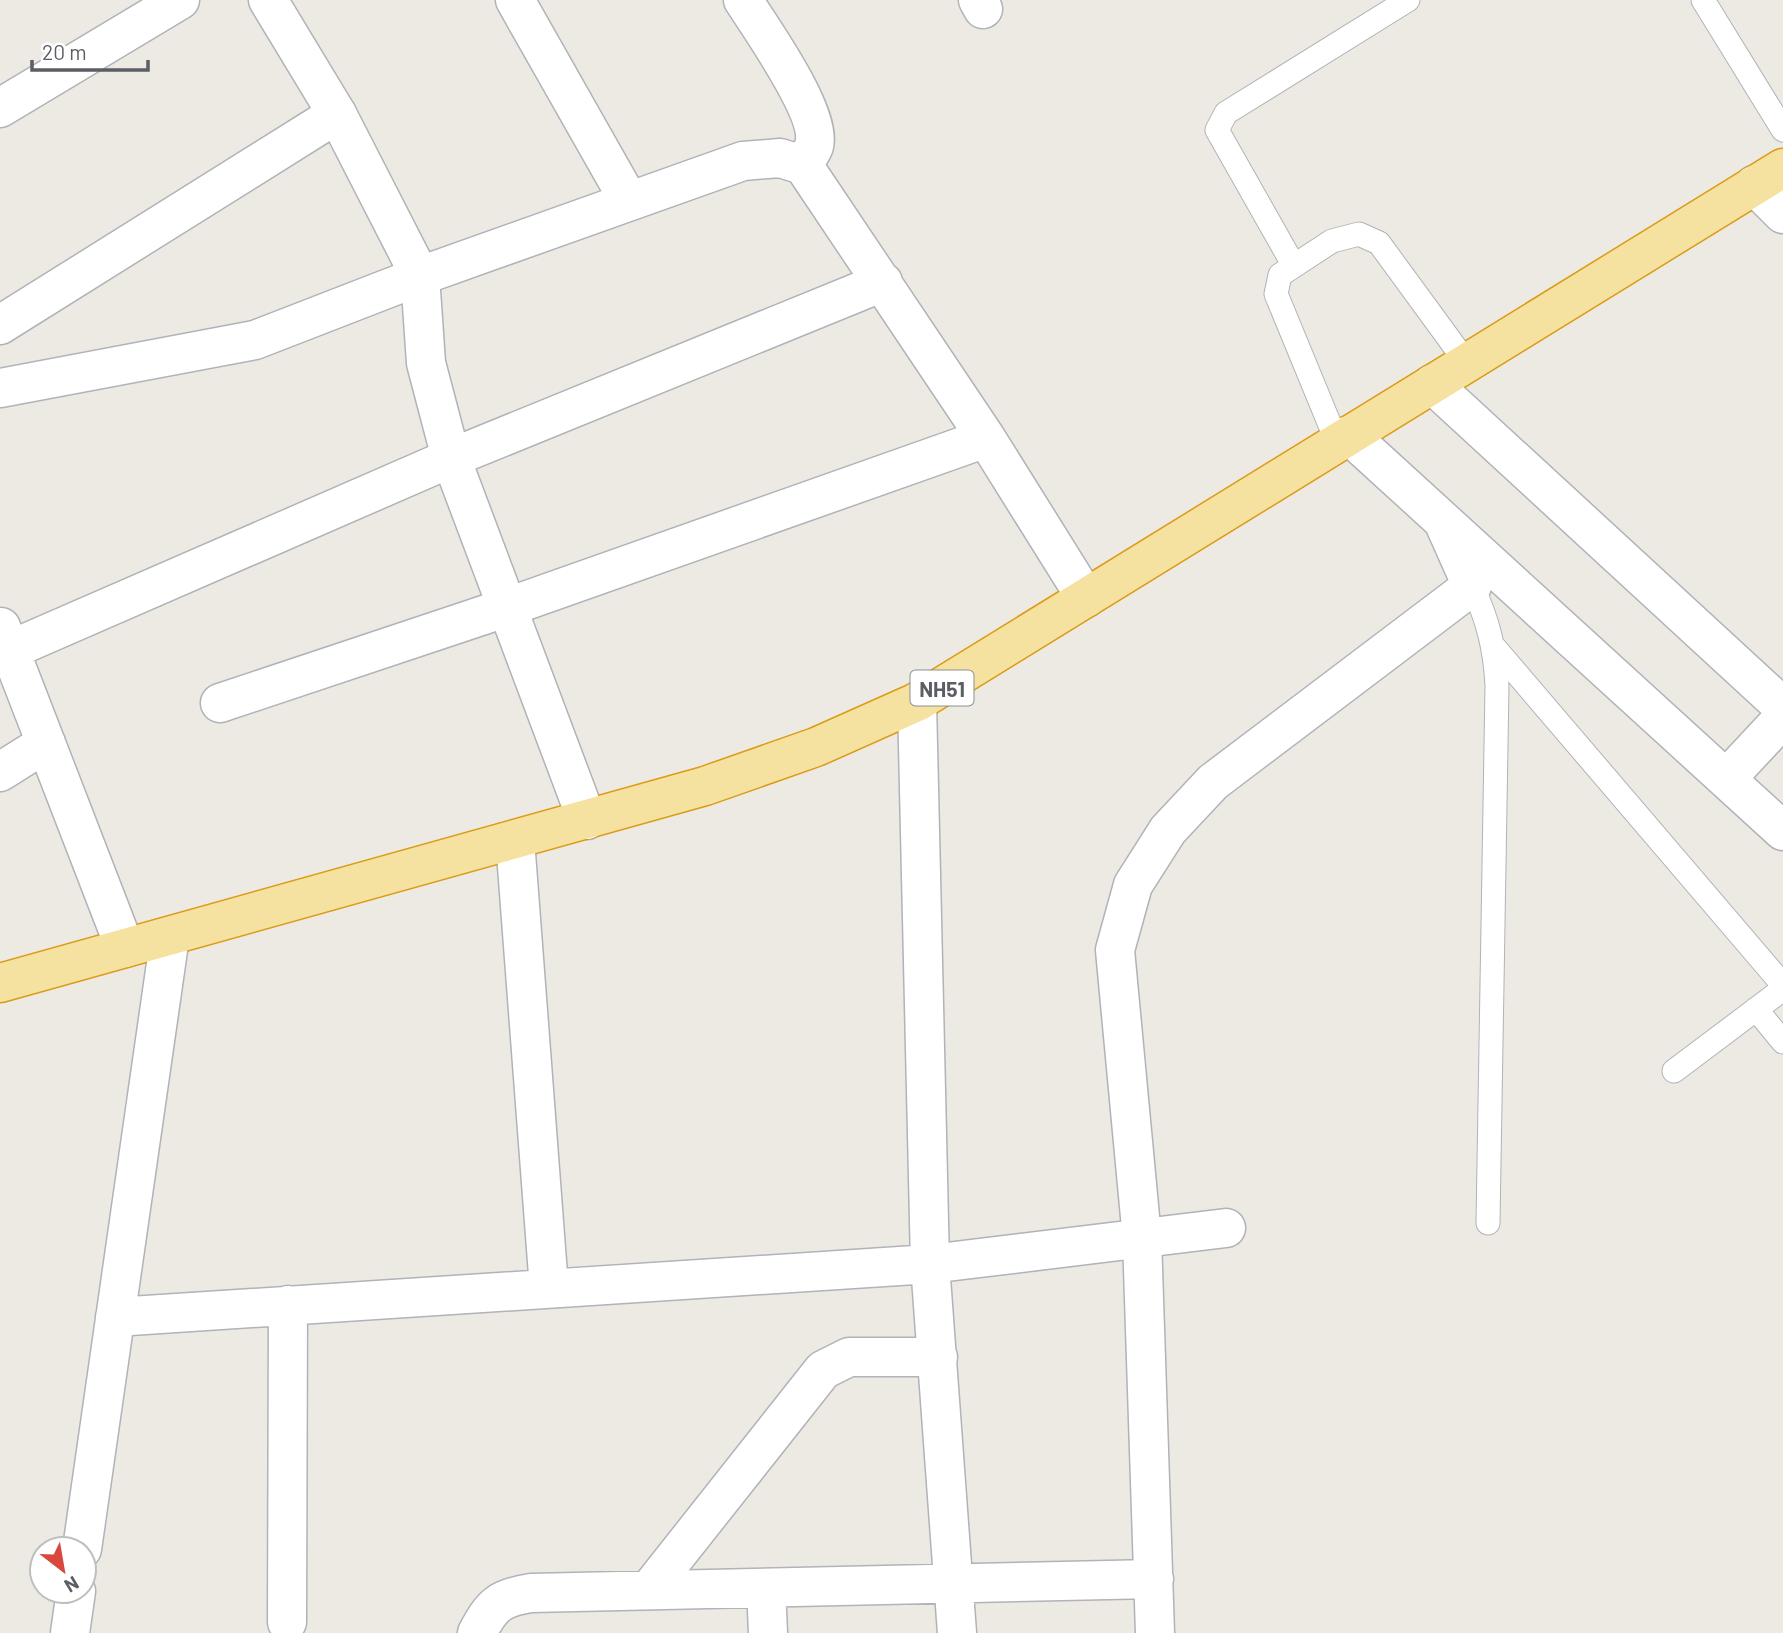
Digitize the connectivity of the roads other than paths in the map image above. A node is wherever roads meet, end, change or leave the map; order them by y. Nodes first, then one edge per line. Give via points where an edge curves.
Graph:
1 (180, 0) edge
2 (268, 0) edge
3 (515, 0) edge
4 (743, 0) edge
5 (1408, 0) edge
6 (1703, 0) edge
7 (0, 108) edge
8 (337, 114) junction
9 (1783, 130) edge
10 (803, 164) junction
11 (1768, 177) edge
12 (629, 201) junction
13 (1783, 214) edge
14 (1294, 266) junction
15 (420, 276) junction
16 (883, 282) junction
17 (0, 325) edge
18 (1466, 362) junction
19 (1432, 384) junction
20 (0, 388) edge
21 (986, 438) junction
22 (1343, 439) junction
23 (451, 458) junction
24 (1443, 521) junction
25 (1472, 586) junction
26 (1086, 598) junction
27 (508, 607) junction
28 (5, 637) edge
29 (1495, 648) junction
30 (917, 702) junction
31 (220, 703) dead end
32 (1783, 707) edge
33 (1783, 718) edge
34 (46, 743) junction
35 (0, 772) edge
36 (1727, 779) junction
37 (587, 820) junction
38 (1783, 831) edge
39 (515, 840) junction
40 (170, 936) junction
41 (125, 948) junction
42 (0, 983) edge
43 (1783, 987) edge
44 (1756, 1009) junction
45 (1783, 1042) edge
46 (1674, 1071) dead end
47 (1488, 1223) dead end
48 (1226, 1227) dead end
49 (1142, 1238) junction
50 (930, 1264) junction
51 (550, 1288) junction
52 (288, 1305) junction
53 (115, 1317) junction
54 (938, 1357) junction
55 (84, 1535) edge
56 (1154, 1579) junction
57 (955, 1583) junction
58 (766, 1588) junction
59 (649, 1590) junction
60 (74, 1605) edge
61 (287, 1622) dead end
62 (70, 1633) edge
63 (477, 1633) edge
64 (768, 1633) edge
65 (957, 1633) edge
66 (1154, 1633) edge

1 - 7 street
2 - 8 street
3 - 12 street
4 - 10 street via 798,89 814,125 814,145
5 - 14 lane via 1226,113 1217,130
6 - 9 lane
8 - 15 street
8 - 17 street
10 - 12 street via 780,158 743,161
10 - 16 street
11 - 13 street
11 - 18 highway, NH51
12 - 15 street
14 - 18 lane via 1332,241 1359,234 1379,243
14 - 22 lane via 1280,275 1276,294
15 - 20 street via 255,340
15 - 23 street via 426,363
16 - 21 street
16 - 23 street
18 - 19 highway, NH51
19 - 22 highway, NH51
19 - 32 street
21 - 26 street
21 - 27 street
22 - 24 street
22 - 26 highway, NH51
23 - 27 street
23 - 28 street
24 - 25 street
24 - 36 street
25 - 29 lane
25 - 49 street via 1213,782 1168,830 1133,885 1115,950
26 - 30 highway, NH51
27 - 31 street
27 - 37 street
28 - 34 street
29 - 43 lane
29 - 47 lane
30 - 37 highway, NH51 via 816,747
30 - 50 street
33 - 36 street
34 - 35 street
34 - 41 street
36 - 38 street
37 - 39 highway, NH51
39 - 40 highway, NH51
39 - 51 street
40 - 41 highway, NH51
40 - 53 street
41 - 42 highway, NH51
43 - 44 lane
44 - 45 lane
44 - 46 lane
48 - 49 street
49 - 50 street
49 - 56 street
50 - 51 street
50 - 54 street
51 - 52 street
52 - 53 street
52 - 61 street
53 - 55 street
54 - 57 street
54 - 59 street via 849,1357 823,1370
56 - 57 street
56 - 66 street
57 - 58 street
57 - 65 street
58 - 59 street
58 - 64 street
59 - 63 street via 505,1597
60 - 62 street

